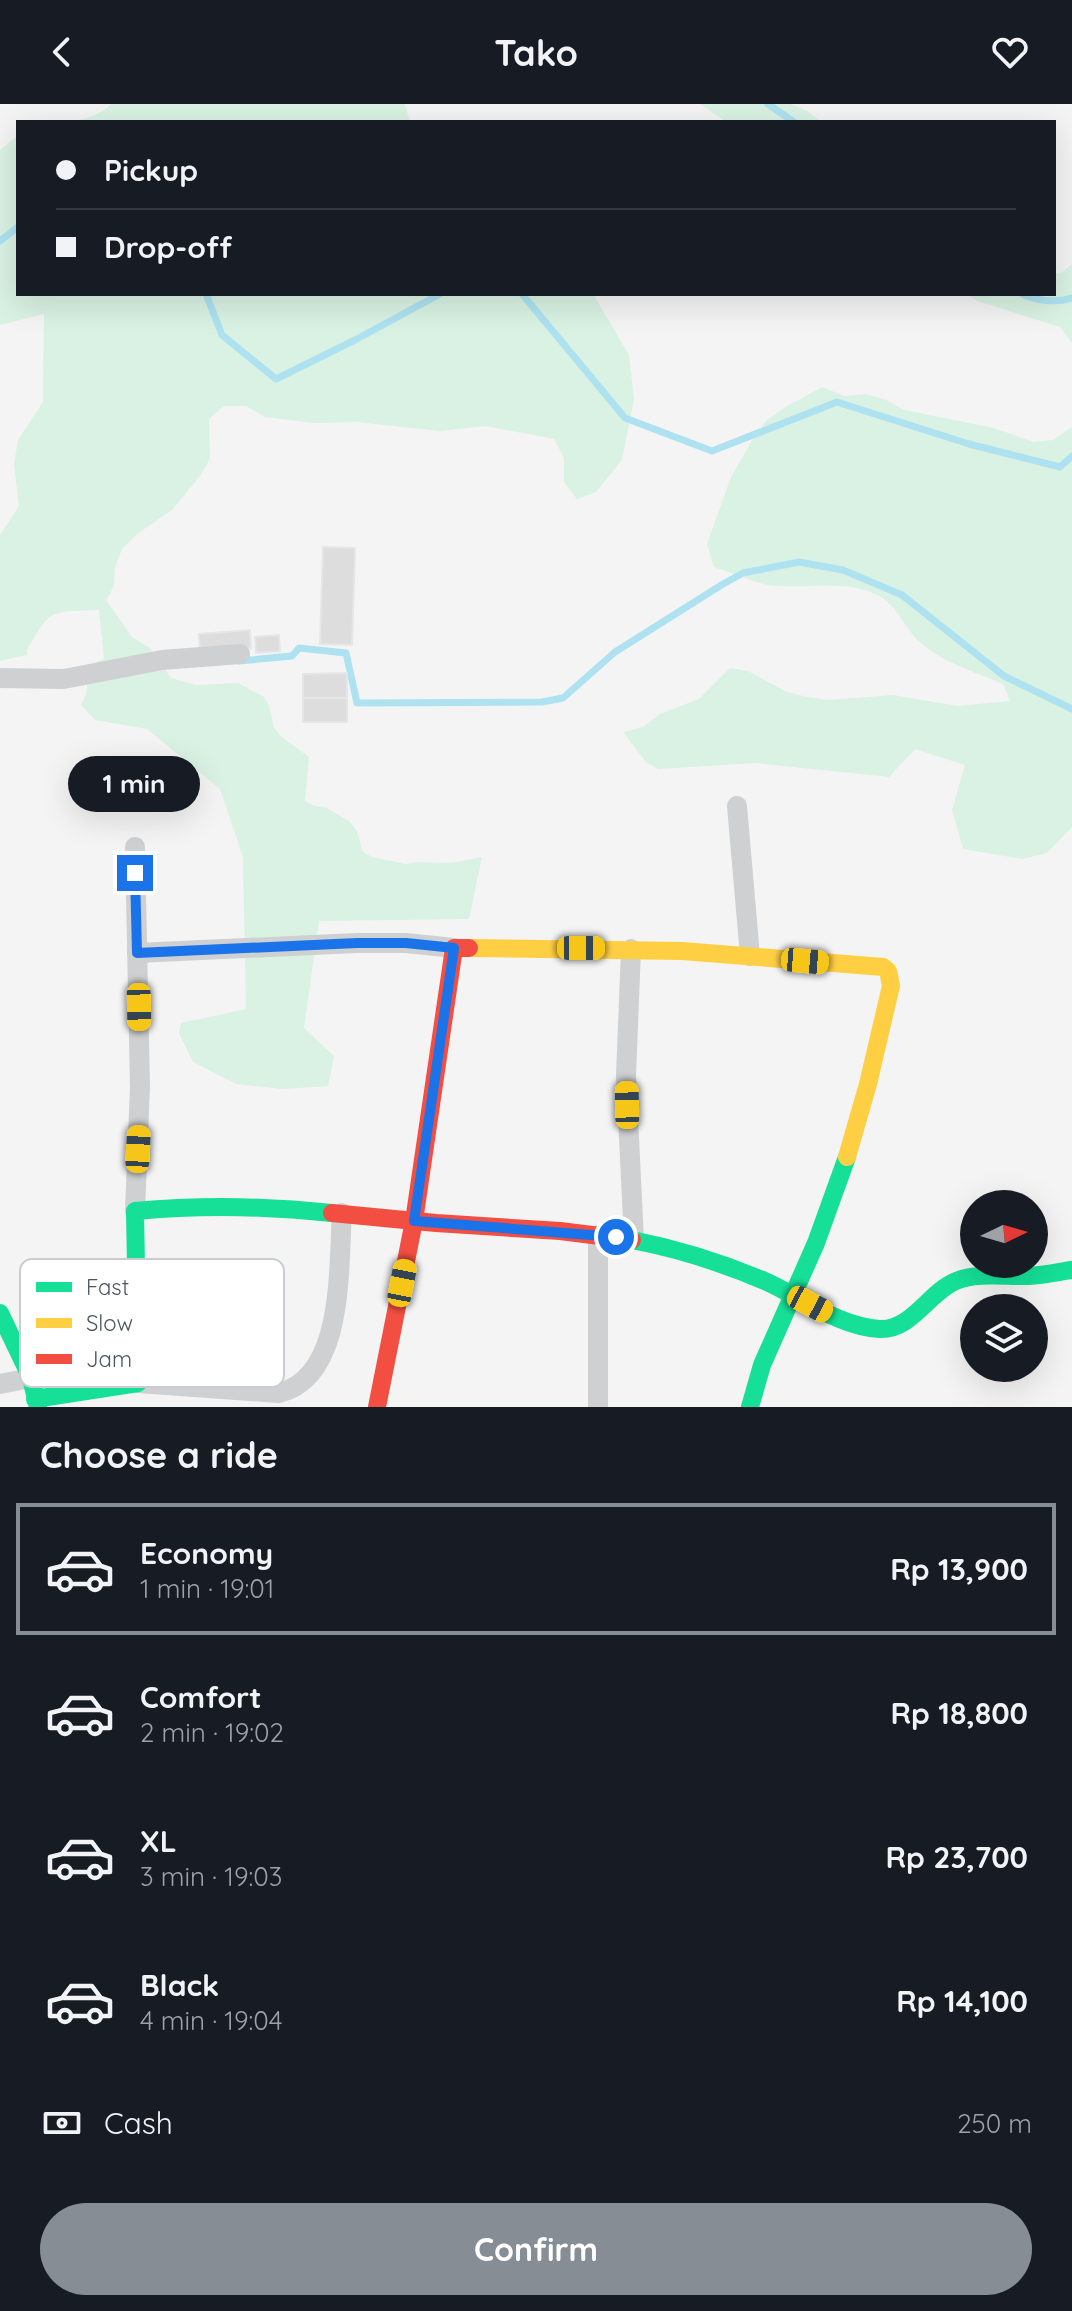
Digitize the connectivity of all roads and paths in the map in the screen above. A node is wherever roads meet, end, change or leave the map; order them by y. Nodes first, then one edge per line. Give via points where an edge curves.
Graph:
1 (240, 654) dead end
2 (0, 678) edge
3 (737, 806) dead end
4 (135, 847) dead end
5 (454, 948) junction
6 (631, 949) junction
7 (137, 953) junction
8 (750, 956) junction
9 (135, 1211) junction
10 (342, 1213) junction
11 (414, 1221) junction
12 (598, 1235) junction
13 (634, 1240) junction
14 (136, 1259) edge
15 (1072, 1270) edge
16 (793, 1295) junction
17 (0, 1313) edge
18 (20, 1355) edge
19 (20, 1380) edge
20 (0, 1384) edge
21 (118, 1387) edge
22 (194, 1387) edge
23 (37, 1403) edge
24 (377, 1407) edge
25 (598, 1407) edge
26 (750, 1407) edge

1 - 2 street via 162,660 64,679
3 - 8 street
4 - 7 street
5 - 6 street
5 - 7 street via 357,943
5 - 11 street
6 - 8 street
6 - 13 street via 626,1076
7 - 9 street via 140,1087
8 - 16 street via 876,965 890,975 886,1013 846,1165
9 - 10 street via 200,1206
9 - 14 street
10 - 11 street
10 - 22 street via 328,1344 304,1382 279,1393
11 - 12 street
11 - 24 street
12 - 13 street
12 - 25 street
13 - 16 street via 683,1252
15 - 16 street via 971,1276 938,1291 886,1329 849,1322
16 - 26 street
17 - 18 street
19 - 20 street
21 - 23 street

